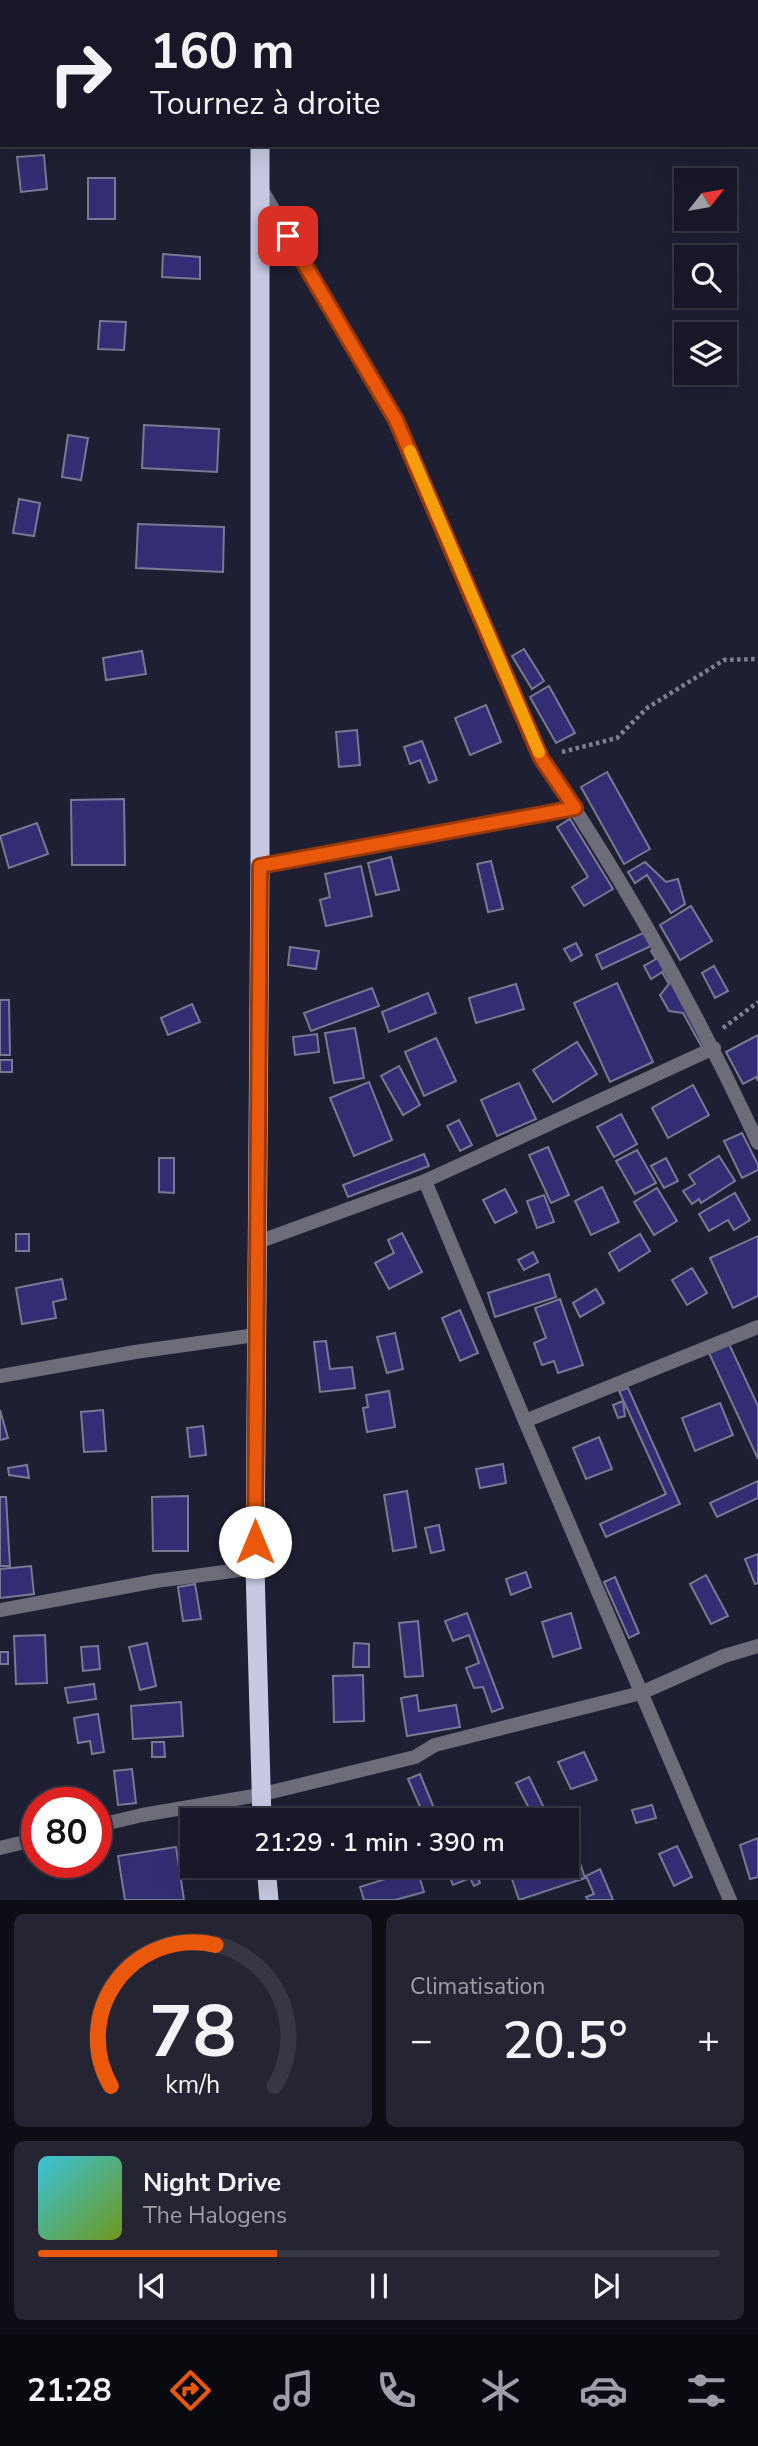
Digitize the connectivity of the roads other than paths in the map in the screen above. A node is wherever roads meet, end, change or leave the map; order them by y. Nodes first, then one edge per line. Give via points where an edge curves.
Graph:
1 (260, 147) edge
2 (262, 190) junction
3 (575, 808) junction
4 (260, 866) junction
5 (711, 1044) junction
6 (758, 1143) edge
7 (425, 1181) junction
8 (258, 1242) junction
9 (758, 1327) edge
10 (256, 1335) junction
11 (0, 1376) edge
12 (525, 1421) junction
13 (255, 1568) junction
14 (0, 1610) edge
15 (758, 1646) edge
16 (642, 1693) junction
17 (259, 1795) junction
18 (261, 1808) edge
19 (112, 1822) edge
20 (21, 1843) edge
21 (0, 1848) edge
22 (267, 1878) edge
23 (269, 1900) edge
24 (730, 1900) edge

1 - 2 highway
2 - 3 street via 396,420 541,758
2 - 4 highway
3 - 4 street
3 - 5 street
4 - 8 highway
5 - 6 street
5 - 7 street
7 - 8 street
7 - 12 street
8 - 10 highway
9 - 12 street
10 - 11 street
10 - 13 highway
12 - 16 street
13 - 14 street
13 - 17 highway
15 - 16 street
16 - 17 street
16 - 24 street
17 - 18 highway
17 - 19 street
20 - 21 street
22 - 23 highway

